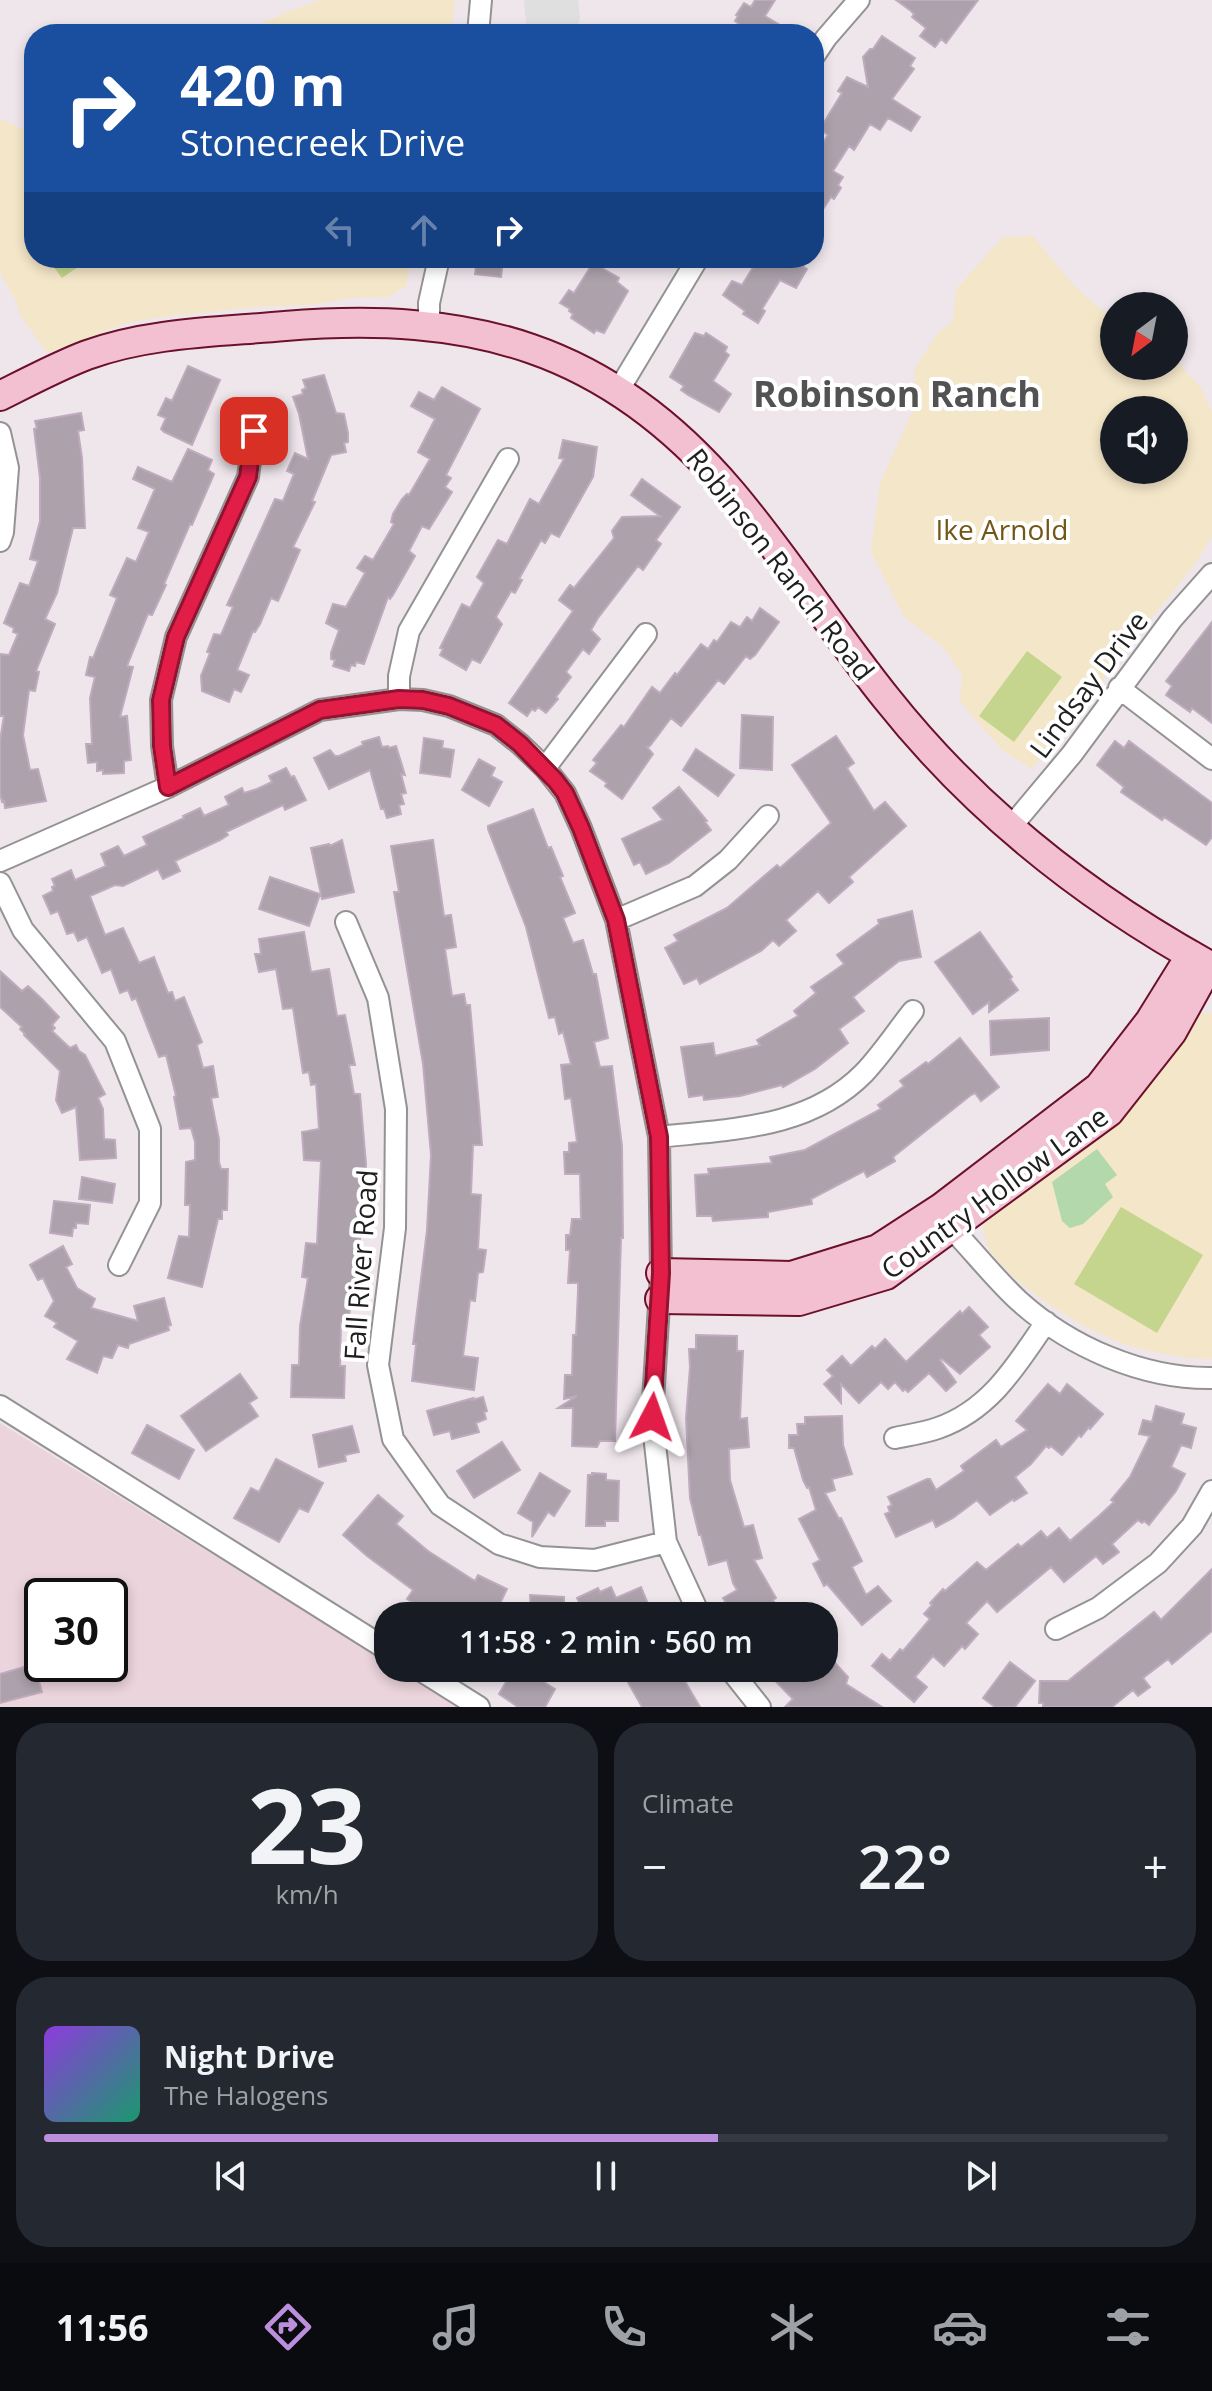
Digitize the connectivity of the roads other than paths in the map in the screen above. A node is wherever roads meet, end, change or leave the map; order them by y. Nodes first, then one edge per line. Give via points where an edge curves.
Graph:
1 (481, 0) edge
2 (859, 0) edge
3 (479, 24) edge
4 (824, 41) edge
5 (437, 268) edge
6 (692, 268) edge
7 (429, 325) junction
8 (618, 391) junction
9 (0, 396) edge
10 (254, 431) dead end
11 (0, 433) edge
12 (508, 459) dead end
13 (0, 541) edge
14 (1212, 574) edge
15 (646, 634) dead end
16 (1119, 688) junction
17 (399, 699) junction
18 (1212, 759) edge
19 (545, 768) junction
20 (168, 787) junction
21 (768, 816) dead end
22 (1010, 828) junction
23 (0, 861) edge
24 (0, 883) edge
25 (616, 920) junction
26 (346, 922) dead end
27 (1204, 963) edge
28 (913, 1011) dead end
29 (659, 1137) junction
30 (946, 1218) junction
31 (119, 1265) dead end
32 (660, 1286) junction
33 (1046, 1322) junction
34 (1212, 1378) edge
35 (0, 1406) edge
36 (895, 1438) dead end
37 (1212, 1491) edge
38 (666, 1542) junction
39 (694, 1602) edge
40 (1056, 1629) dead end
41 (374, 1641) edge
42 (439, 1682) edge
43 (740, 1682) edge
44 (479, 1707) edge
45 (760, 1707) edge

1 - 3 street
2 - 4 street
5 - 7 street
6 - 8 street
7 - 8 street, Robinson Ranch Road via 528,346
7 - 9 street, Robinson Ranch Road via 334,322 174,336 87,355
8 - 22 street, Robinson Ranch Road via 660,420 732,493 889,701
10 - 20 street via 248,477 176,637 161,700
11 - 13 street via 8,468
12 - 17 street via 409,631
14 - 16 street, Lindsay Drive
15 - 19 street
16 - 18 street
16 - 22 street, Lindsay Drive
17 - 19 street via 449,706 496,725
17 - 20 street via 320,710
19 - 25 street via 565,793
20 - 23 street
21 - 25 street via 728,860 695,886
22 - 27 street, Robinson Ranch Road via 1092,893
24 - 31 street via 23,930 115,1041 150,1129 150,1203
25 - 29 street
26 - 38 street, Fall River Road via 378,998 396,1109 395,1228 378,1365 393,1439 440,1505 499,1544 540,1557 595,1560
27 - 30 street, Country Hollow Lane via 1172,1032 1109,1112
28 - 29 street via 864,1073 807,1113 777,1123
29 - 32 street
30 - 32 street, Country Hollow Lane via 886,1275 799,1301
30 - 33 street via 1020,1302
32 - 38 street via 652,1417
33 - 34 street via 1114,1359 1172,1375
33 - 36 street via 983,1404 935,1429
35 - 41 street
37 - 40 street via 1192,1526 1158,1563 1098,1608
38 - 39 street
42 - 44 street
43 - 45 street

